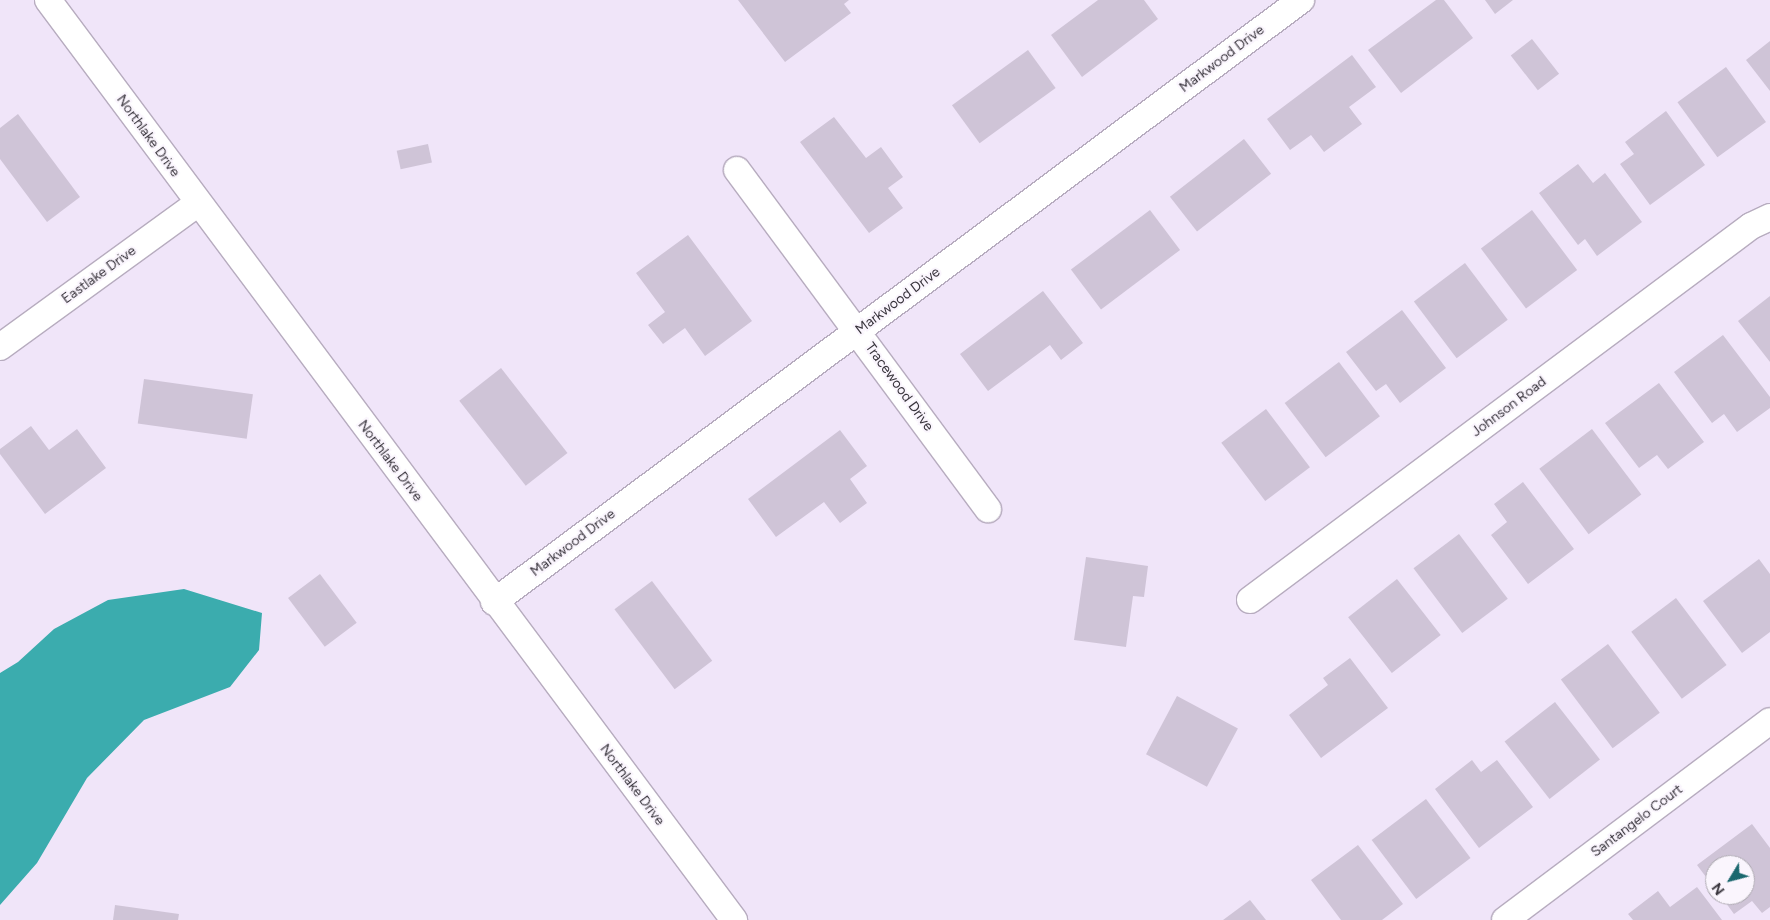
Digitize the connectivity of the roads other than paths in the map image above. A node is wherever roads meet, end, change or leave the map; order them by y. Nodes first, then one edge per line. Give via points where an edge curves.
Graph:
1 (48, 0) edge
2 (1300, 0) edge
3 (737, 170) dead end
4 (198, 203) junction
5 (1770, 217) edge
6 (858, 331) junction
7 (0, 347) edge
8 (988, 508) dead end
9 (1250, 600) dead end
10 (494, 602) junction
11 (1770, 721) edge
12 (734, 920) edge
13 (1505, 920) edge

1 - 4 street, Northlake Drive
2 - 6 street, Markwood Drive
3 - 6 street, Tracewood Drive
4 - 7 street, Eastlake Drive
4 - 10 street, Northlake Drive
5 - 9 street, Johnson Road via 1751,226
6 - 8 street, Tracewood Drive
6 - 10 street, Markwood Drive
10 - 12 street, Northlake Drive
11 - 13 street, Santangelo Court

